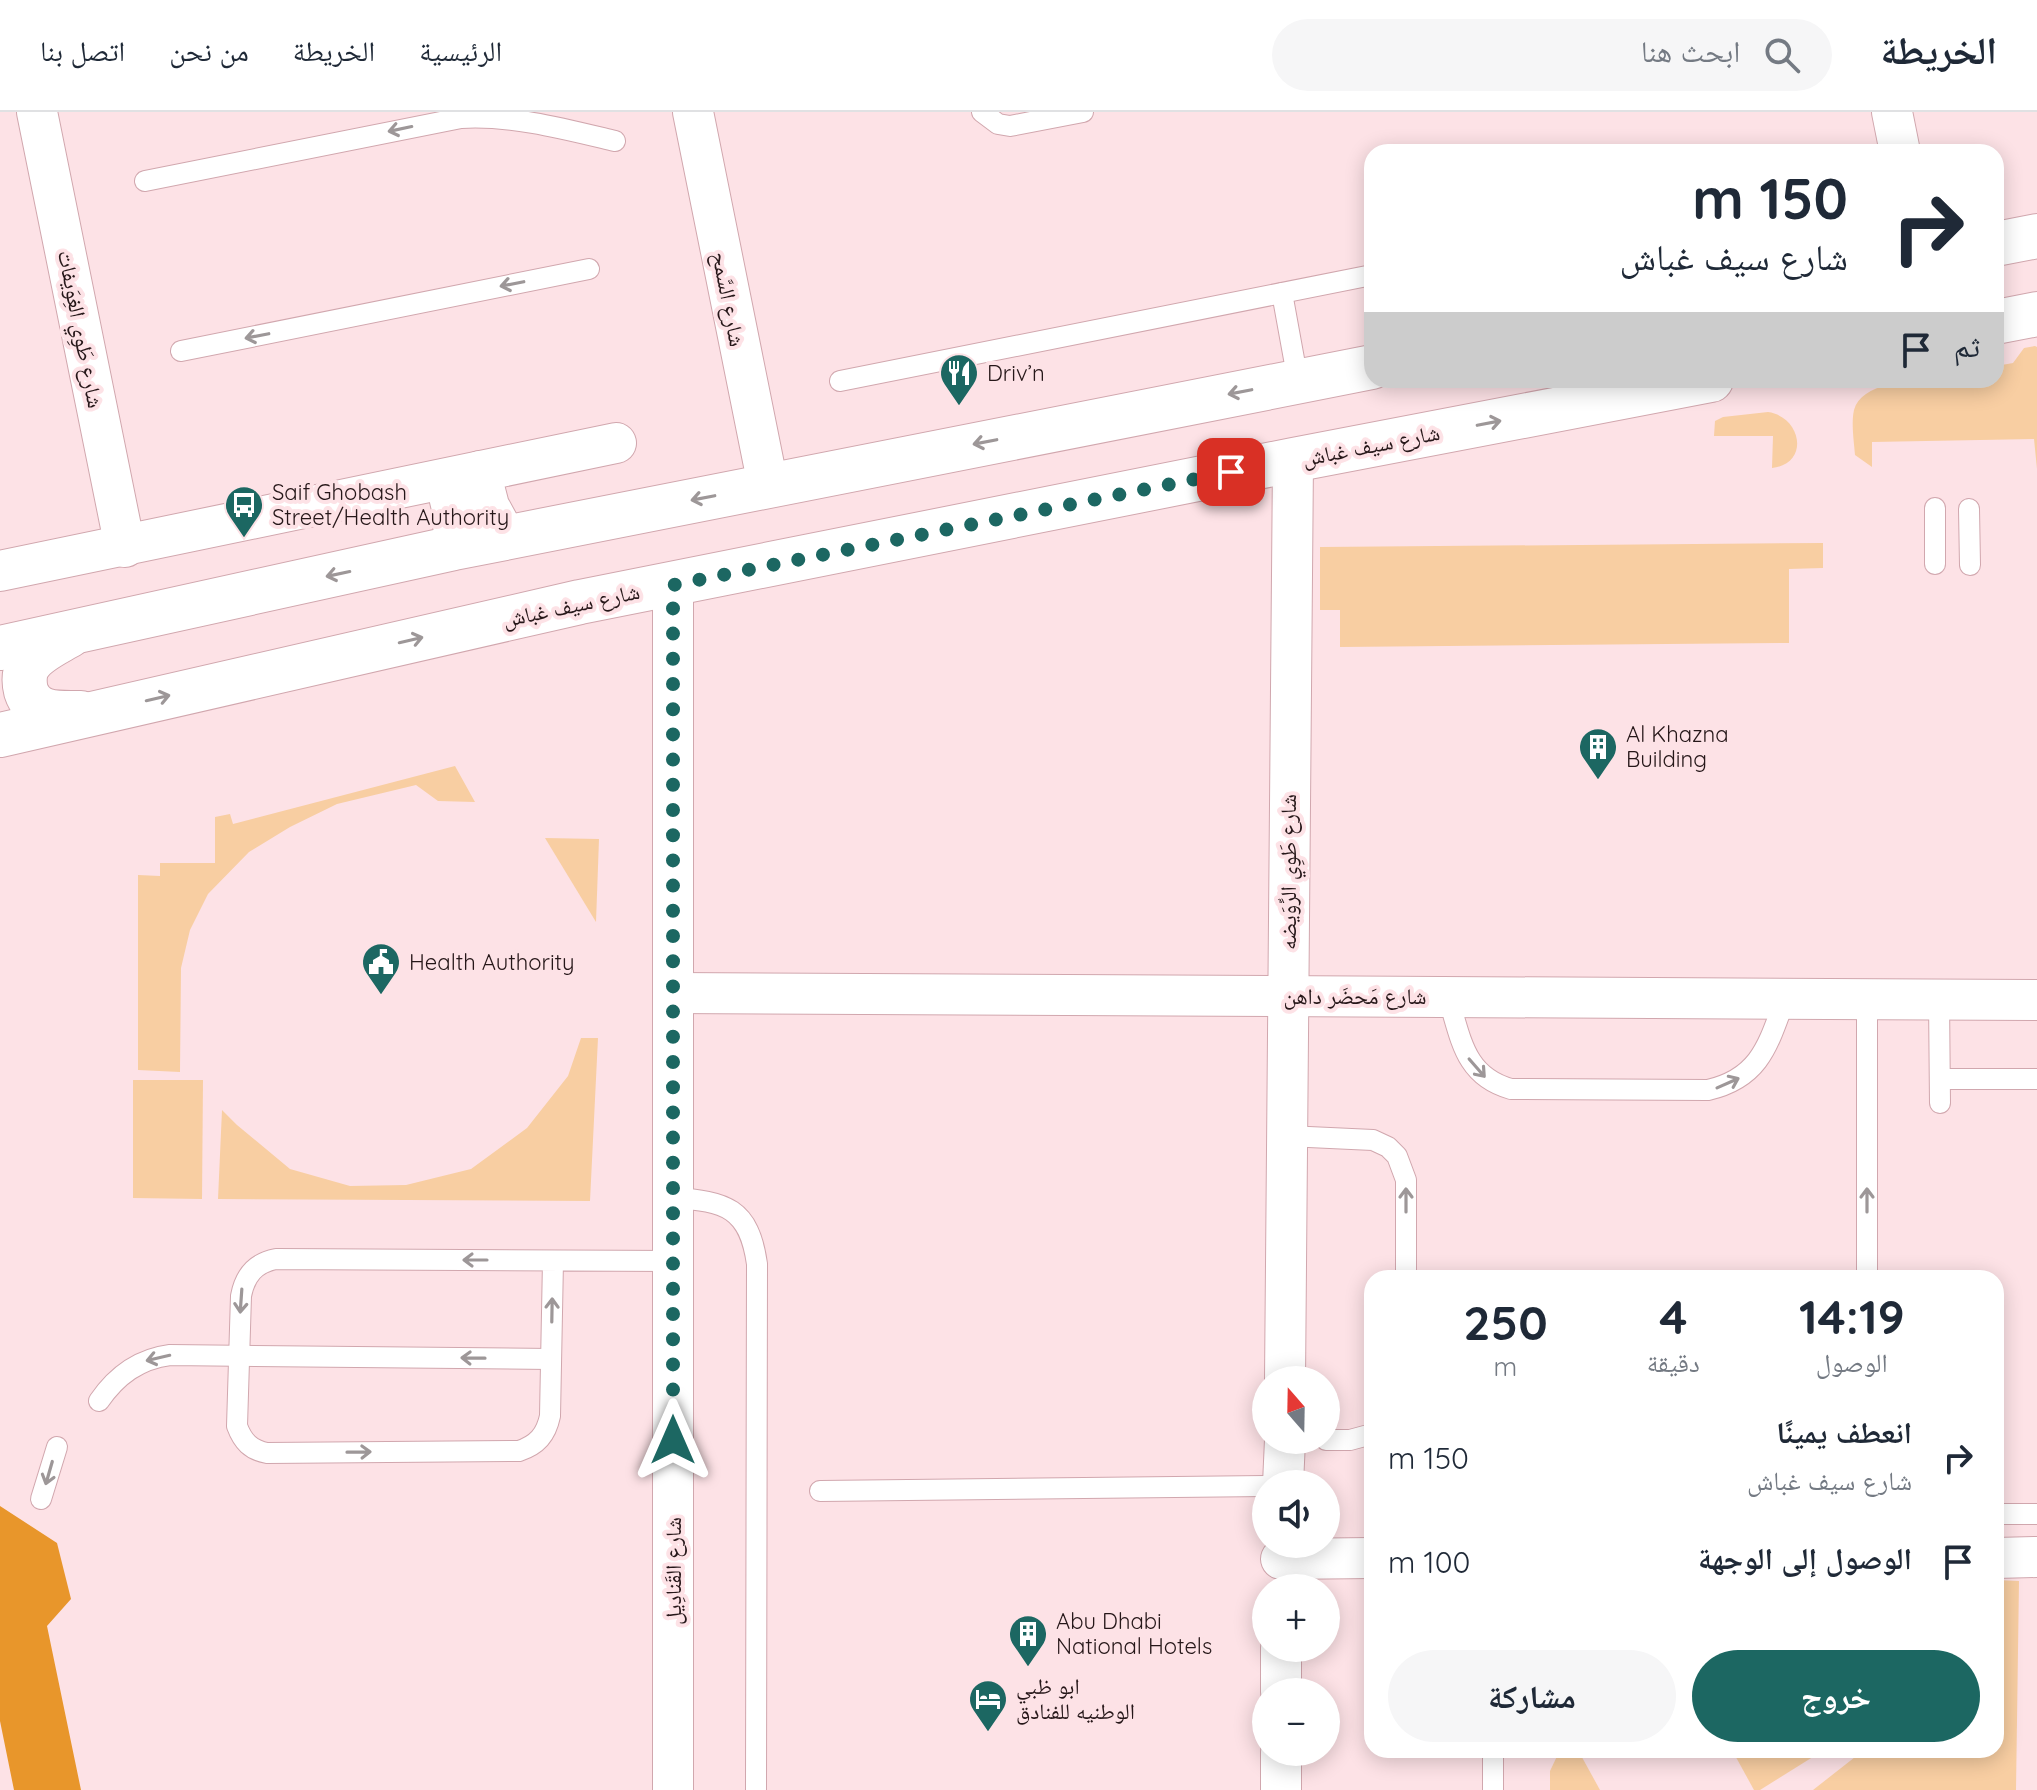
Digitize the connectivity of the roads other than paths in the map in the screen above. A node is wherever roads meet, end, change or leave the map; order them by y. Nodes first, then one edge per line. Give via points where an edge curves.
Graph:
1 (37, 112) edge
2 (693, 112) edge
3 (982, 112) edge
4 (1083, 112) edge
5 (1892, 112) edge
6 (615, 141) dead end
7 (1898, 144) edge
8 (145, 181) dead end
9 (2037, 236) edge
10 (2004, 242) edge
11 (589, 269) dead end
12 (1364, 277) edge
13 (1282, 293) junction
14 (2037, 314) edge
15 (2004, 320) edge
16 (181, 351) dead end
17 (1364, 369) edge
18 (840, 381) dead end
19 (1298, 381) junction
20 (1635, 388) edge
21 (1607, 391) edge
22 (616, 443) dead end
23 (1293, 460) junction
24 (462, 475) junction
25 (768, 485) junction
26 (1935, 508) dead end
27 (1969, 509) dead end
28 (506, 537) junction
29 (125, 547) junction
30 (454, 548) junction
31 (1935, 564) dead end
32 (1970, 565) dead end
33 (0, 571) edge
34 (673, 585) junction
35 (76, 632) junction
36 (0, 648) edge
37 (95, 712) junction
38 (0, 735) edge
39 (673, 993) junction
40 (1287, 996) junction
41 (1448, 997) junction
42 (1785, 999) junction
43 (1867, 999) junction
44 (1939, 999) junction
45 (2037, 1000) edge
46 (1940, 1079) junction
47 (2037, 1079) edge
48 (1940, 1103) dead end
49 (1287, 1136) junction
50 (673, 1198) junction
51 (553, 1261) junction
52 (673, 1261) junction
53 (1406, 1270) edge
54 (1867, 1270) edge
55 (239, 1356) junction
56 (551, 1359) junction
57 (1285, 1366) edge
58 (99, 1401) dead end
59 (1364, 1436) edge
60 (1340, 1440) edge
61 (57, 1447) dead end
62 (1252, 1486) edge
63 (820, 1491) dead end
64 (41, 1499) dead end
65 (2004, 1514) edge
66 (2037, 1514) edge
67 (2037, 1557) edge
68 (2004, 1558) edge
69 (1364, 1559) edge
70 (1281, 1564) edge
71 (1493, 1758) edge
72 (1281, 1766) edge
73 (673, 1790) edge
74 (756, 1790) edge
75 (1281, 1790) edge
76 (1493, 1790) edge

1 - 29 street, شارع طَوِي الغِوَيفات
2 - 25 street, شارع السَّمح
3 - 4 lane via 1010,126
5 - 7 street
6 -> 8 lane via 529,123 461,118
9 - 10 street
11 -> 16 lane
12 - 13 lane
13 - 18 lane
13 - 19 lane
14 - 15 street
17 - 19 street
19 -> 25 street
20 - 21 street, شارع سيف غباش
23 -> 21 street, شارع سيف غباش
22 - 24 street
23 - 34 street, شارع سيف غباش
23 - 40 street, شارع طَوِي الرِّوَيضه
24 - 28 street via 489,506
24 - 29 street
24 - 30 street via 453,513
25 -> 28 street
26 - 31 lane
27 - 32 lane
28 - 30 street
29 - 33 street
30 -> 35 street
37 -> 34 street, شارع سيف غباش via 536,611
34 - 39 street, شارع القَنادِيل
35 - 36 street
35 - 37 street via 35,657 25,675 26,690 47,712
37 - 38 street, شارع سيف غباش
39 - 40 street, شارع مَحضَر داهن
39 - 50 street, شارع القَنادِيل
40 - 41 street, شارع مَحضَر داهن
40 - 49 street, شارع طَوِي الرِّوَيضه
41 - 42 street, شارع مَحضَر داهن
41 -> 42 lane via 1475,1070 1511,1089 1708,1090 1736,1080 1761,1058
42 - 43 street, شارع مَحضَر داهن
43 - 44 street, شارع مَحضَر داهن
54 -> 43 lane
44 - 45 street, شارع مَحضَر داهن
44 - 46 lane
46 - 47 lane
46 - 48 lane
53 -> 49 lane via 1406,1180 1397,1156 1373,1140
49 - 57 street, شارع طَوِي الرِّوَيضه
50 - 52 street, شارع القَنادِيل
50 - 74 lane via 703,1199 741,1218 753,1238 757,1264
51 - 52 lane
51 -> 55 lane via 264,1261 242,1287
56 -> 51 lane
52 - 73 street, شارع القَنادِيل
56 -> 55 lane
55 -> 56 lane via 237,1426 248,1445 267,1453 529,1448 548,1426
55 -> 58 lane via 155,1357 124,1372
59 - 60 lane
61 -> 64 lane
62 - 63 lane
65 - 66 lane
67 - 68 street
69 - 70 street
71 - 76 lane
72 - 75 street

